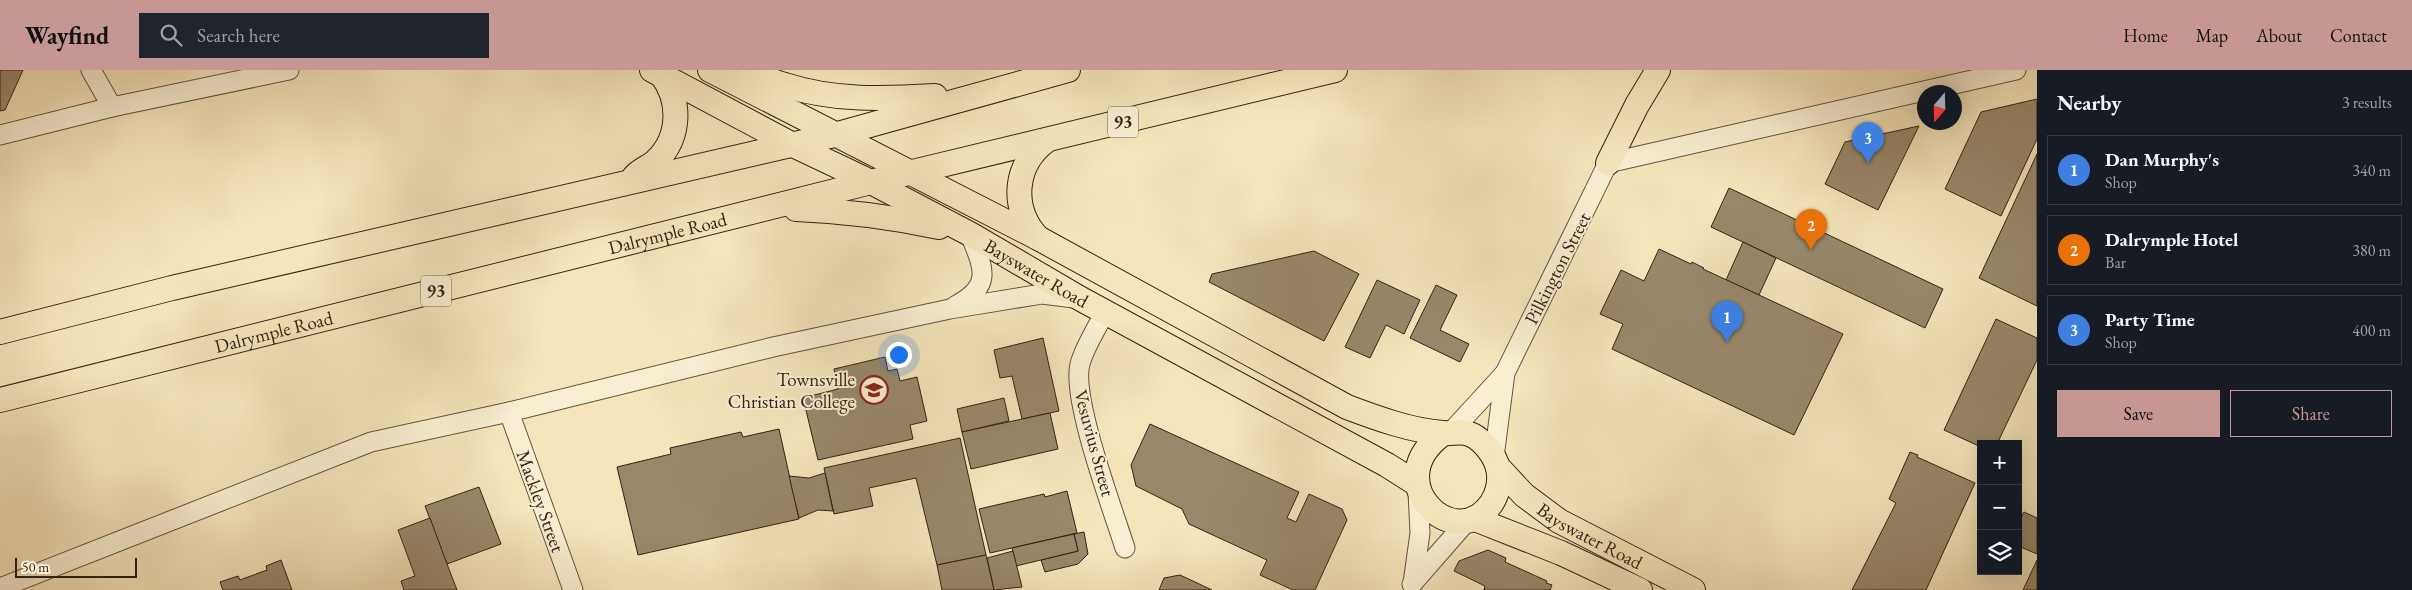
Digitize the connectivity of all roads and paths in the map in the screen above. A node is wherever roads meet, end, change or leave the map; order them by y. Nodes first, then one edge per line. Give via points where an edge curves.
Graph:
1 (91, 70) edge
2 (289, 70) edge
3 (713, 70) edge
4 (749, 70) edge
5 (1068, 70) edge
6 (1335, 70) edge
7 (1658, 70) edge
8 (2016, 70) edge
9 (656, 72) edge
10 (978, 94) junction
11 (112, 107) junction
12 (0, 135) edge
13 (834, 135) junction
14 (1047, 140) junction
15 (793, 145) junction
16 (1608, 163) junction
17 (842, 168) junction
18 (911, 172) junction
19 (629, 182) junction
20 (871, 182) junction
21 (768, 208) junction
22 (970, 234) junction
23 (1038, 238) junction
24 (1081, 299) junction
25 (950, 309) junction
26 (1105, 312) junction
27 (0, 332) edge
28 (1505, 373) junction
29 (0, 400) edge
30 (509, 412) junction
31 (1447, 433) junction
32 (1496, 462) junction
33 (1418, 488) junction
34 (1471, 520) junction
35 (1125, 548) dead end
36 (1411, 587) edge
37 (0, 588) edge
38 (573, 590) edge
39 (1640, 590) edge
40 (1693, 590) edge

1 - 11 street
2 - 11 street
3 - 13 main road, Bayswater Road
4 - 10 main road via 784,85 843,97 888,99
5 - 10 main road
6 - 14 main road, Dalrymple Road / 93
7 - 16 main road
8 - 16 street
9 - 15 main road, Bayswater Road
9 - 19 main road via 669,86 674,100 674,129 661,155
10 - 13 main road
11 - 12 street
13 - 15 main road
13 - 17 main road via 845,148 846,160
13 - 18 main road, Bayswater Road
14 - 18 main road, Dalrymple Road / 93
14 - 23 main road via 1027,162 1019,183 1022,213
15 - 17 main road, Bayswater Road
15 - 19 main road
16 - 28 street, Pilkington Street
17 - 20 main road, Bayswater Road
17 - 21 main road via 821,184
18 - 20 main road, Dalrymple Road / 93
18 - 23 main road, Bayswater Road
19 - 27 main road via 182,286
20 - 21 main road, Dalrymple Road / 93
20 - 22 main road, Bayswater Road
21 - 22 main road via 836,210
21 - 29 main road, Dalrymple Road / 93
22 - 24 main road, Bayswater Road
22 - 25 street via 979,256 981,282 972,298
23 - 31 main road, Bayswater Road via 1347,407 1373,417
24 - 25 street via 1042,294
24 - 26 main road, Bayswater Road
25 - 30 street via 773,347
26 - 33 main road, Bayswater Road via 1387,465
26 - 35 street, Vesuvius Street via 1080,363 1078,379 1093,445
28 - 31 street, Pilkington Street
28 - 32 street, Pilkington Street
30 - 37 street via 371,442
30 - 38 street, Mackley Street
31 - 32 main road via 1480,440
31 - 33 main road via 1422,454 1418,464
32 - 34 main road via 1499,479 1494,500 1481,515
32 - 40 main road, Bayswater Road via 1524,495 1559,521
33 - 34 main road via 1427,506 1437,514 1446,519
33 - 36 street via 1420,533
34 - 36 street
34 - 39 main road, Bayswater Road via 1561,552

